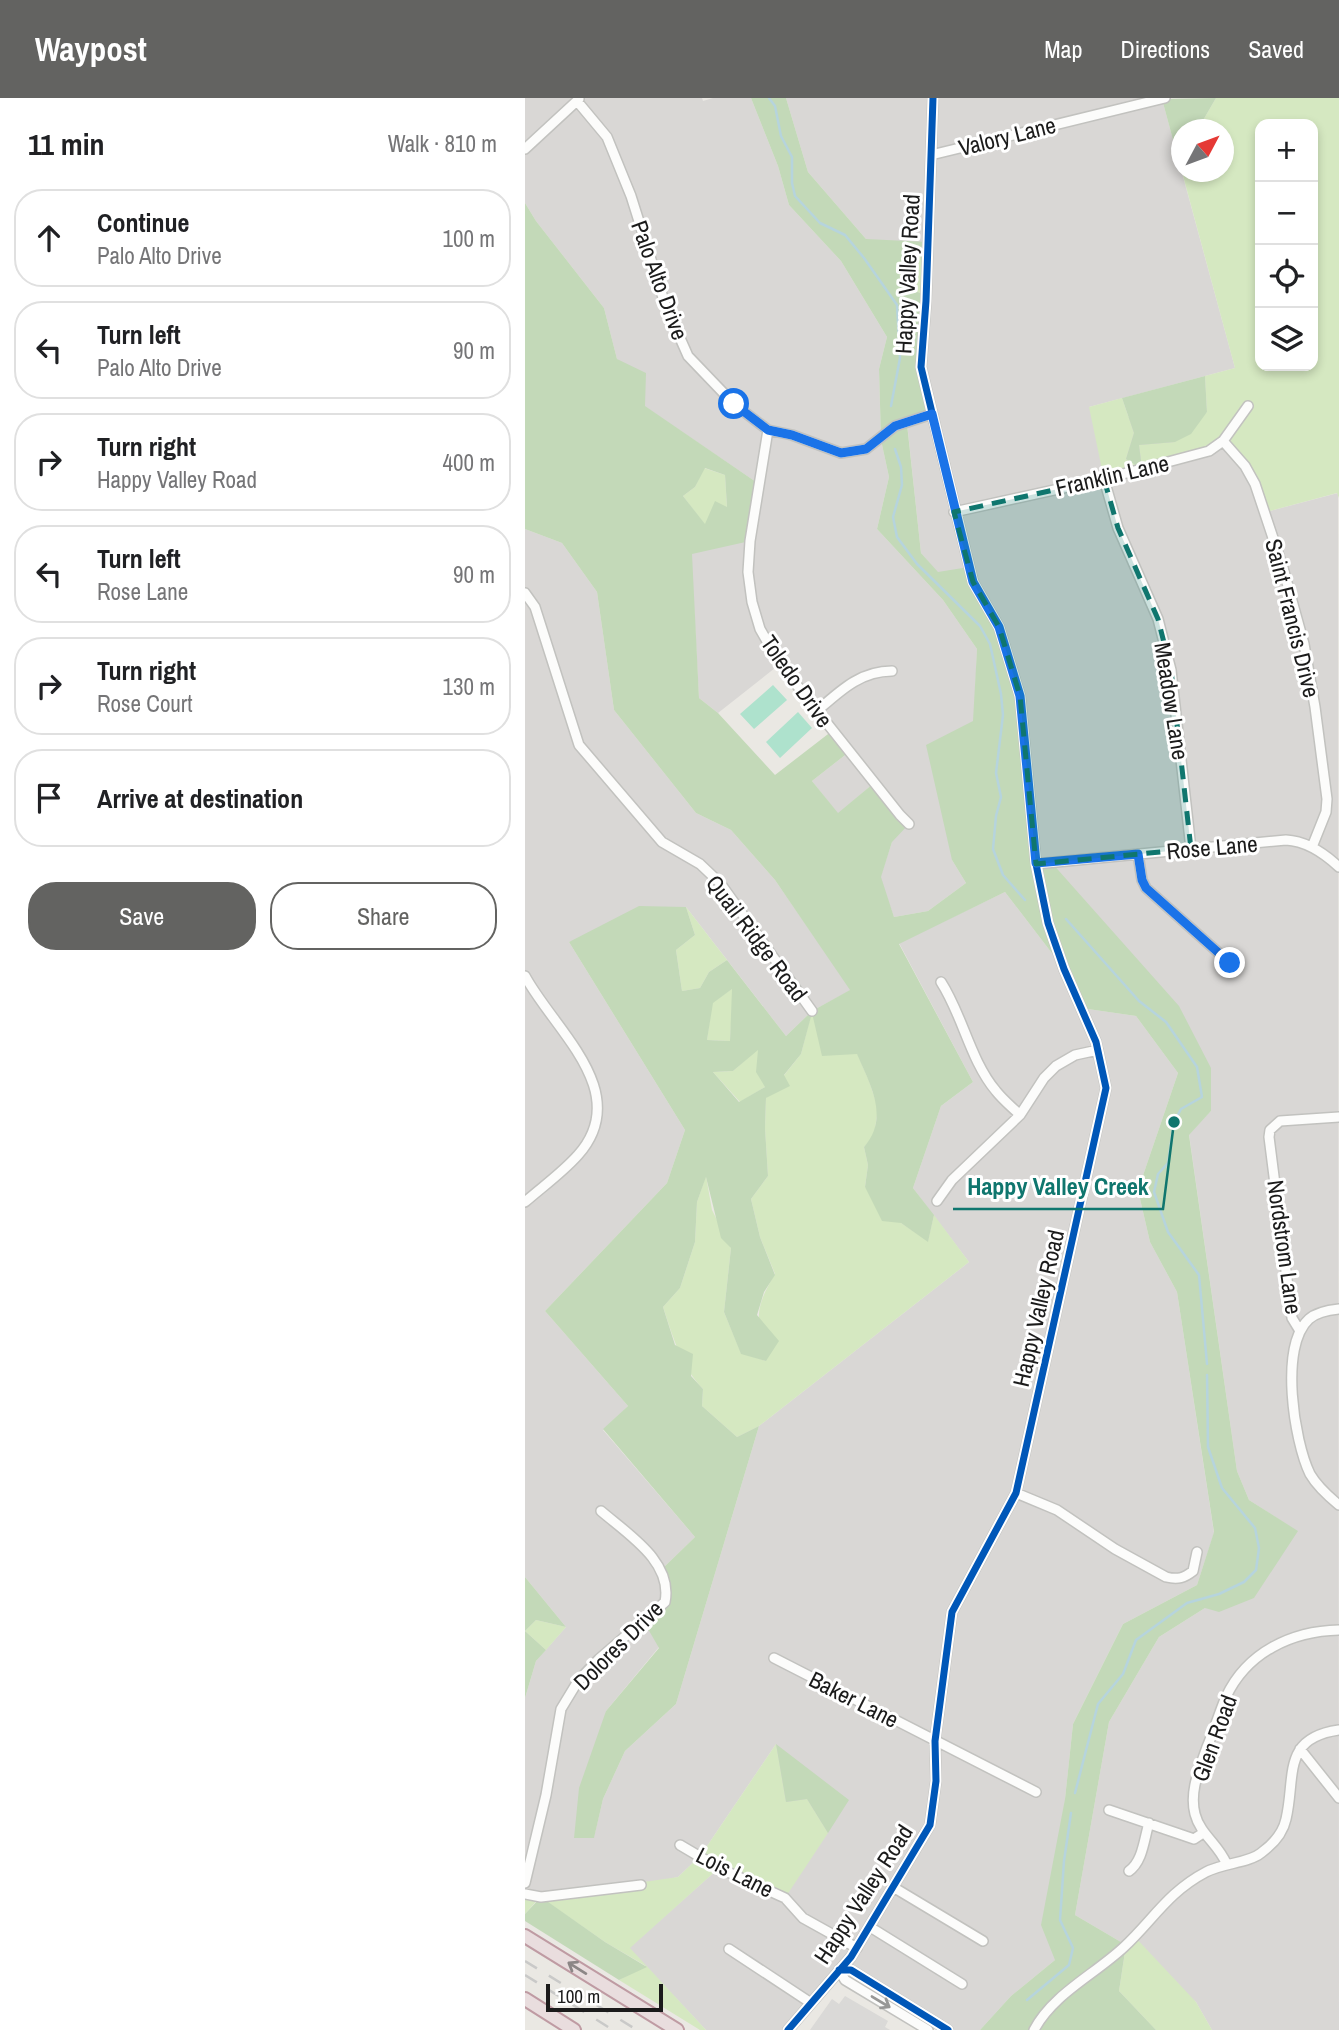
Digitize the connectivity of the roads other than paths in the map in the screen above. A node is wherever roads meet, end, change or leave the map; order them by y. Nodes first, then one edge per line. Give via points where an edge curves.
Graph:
1 (933, 98) edge
2 (1165, 98) edge
3 (579, 100) edge
4 (525, 149) edge
5 (932, 155) junction
6 (1248, 405) dead end
7 (932, 414) junction
8 (768, 430) junction
9 (1223, 441) junction
10 (1104, 479) junction
11 (954, 512) junction
12 (525, 593) edge
13 (892, 671) dead end
14 (817, 711) junction
15 (909, 824) dead end
16 (1312, 847) junction
17 (1191, 849) junction
18 (1138, 854) junction
19 (1036, 863) junction
20 (1339, 867) edge
21 (1230, 963) dead end
22 (525, 976) edge
23 (941, 982) dead end
24 (812, 1012) dead end
25 (1098, 1050) junction
26 (1020, 1115) junction
27 (1339, 1117) edge
28 (937, 1201) dead end
29 (525, 1202) edge
30 (1339, 1309) edge
31 (1300, 1331) junction
32 (1016, 1493) junction
33 (1339, 1505) edge
34 (601, 1511) dead end
35 (1196, 1552) dead end
36 (1339, 1630) edge
37 (774, 1658) dead end
38 (1339, 1730) edge
39 (935, 1741) junction
40 (1300, 1749) junction
41 (1036, 1792) dead end
42 (1339, 1798) edge
43 (1109, 1810) dead end
44 (1149, 1823) junction
45 (1203, 1832) junction
46 (680, 1845) dead end
47 (1226, 1863) junction
48 (1129, 1871) dead end
49 (525, 1883) edge
50 (641, 1885) dead end
51 (893, 1887) junction
52 (525, 1894) edge
53 (870, 1927) junction
54 (525, 1936) edge
55 (983, 1941) dead end
56 (857, 1948) junction
57 (729, 1949) dead end
58 (839, 1970) junction
59 (962, 1984) dead end
60 (525, 1999) edge
61 (811, 2003) junction
62 (574, 2030) edge
63 (677, 2030) edge
64 (788, 2030) edge
65 (927, 2030) edge
66 (948, 2030) edge
67 (1034, 2030) edge

1 - 5 street, Happy Valley Road
2 - 5 street, Valory Lane
3 - 4 street
3 - 8 street, Palo Alto Drive via 607,137 665,304 688,356 734,404
5 - 7 street, Happy Valley Road via 921,367
6 - 9 street
7 - 8 street, Palo Alto Drive via 895,426 866,449 841,453
7 - 11 street, Happy Valley Road
8 - 14 street, Toledo Drive via 750,541 752,602 768,646
9 - 10 street, Franklin Lane via 1209,451
9 - 16 street, Saint Francis Drive via 1245,466 1262,501 1304,644 1327,799
10 - 11 street, Franklin Lane
10 - 17 street, Meadow Lane via 1118,528 1158,619 1171,670
11 - 19 street, Happy Valley Road via 973,582 999,627 1020,696
12 - 24 street, Quail Ridge Road via 534,607 579,745 662,842 700,864 720,883
13 - 14 street via 853,680
14 - 15 street, Toledo Drive
16 - 17 street, Rose Lane via 1286,840
16 - 20 street, Rose Lane
17 - 18 street, Rose Lane
18 - 19 street, Rose Lane
18 - 21 street via 1146,888
19 - 25 street, Happy Valley Road via 1048,923
22 - 29 street via 588,1067 597,1098 596,1118 583,1149
23 - 26 street via 989,1080
25 - 26 street via 1075,1055 1056,1066
25 - 32 street, Happy Valley Road via 1106,1088 1103,1105
26 - 28 street via 952,1180
27 - 31 street, Nordstrom Lane via 1280,1121 1270,1130 1292,1318
30 - 31 street via 1310,1318
31 - 33 street, Nordstrom Lane via 1292,1363 1295,1420 1310,1474
32 - 35 street via 1057,1510 1166,1577 1185,1578 1193,1571
32 - 39 street, Happy Valley Road via 952,1612
34 - 49 street, Dolores Drive via 662,1569 668,1589 665,1602 599,1659 561,1709
36 - 45 street, Glen Road via 1319,1630 1279,1643 1236,1679 1197,1775 1193,1798
37 - 39 street, Baker Lane
38 - 40 street via 1310,1738
39 - 41 street, Baker Lane
39 - 51 street, Happy Valley Road via 930,1825
40 - 42 street
40 - 47 street via 1291,1773 1282,1831 1259,1855
43 - 44 street
44 - 45 street via 1194,1839
44 - 48 street via 1139,1859
45 - 47 street, Glen Road
46 - 56 street, Lois Lane via 785,1898 803,1918
47 - 67 street via 1162,1904 1126,1945 1056,2001
50 - 52 street via 541,1897
51 - 53 street, Happy Valley Road
51 - 55 street
53 - 56 street, Happy Valley Road
53 - 59 street
63 -> 54 highway
56 - 58 street, Happy Valley Road
57 - 61 street
58 - 61 street, Happy Valley Road
58 -> 65 street via 845,1980
58 - 66 street via 851,1970
60 - 62 highway
61 - 64 street, Happy Valley Road

